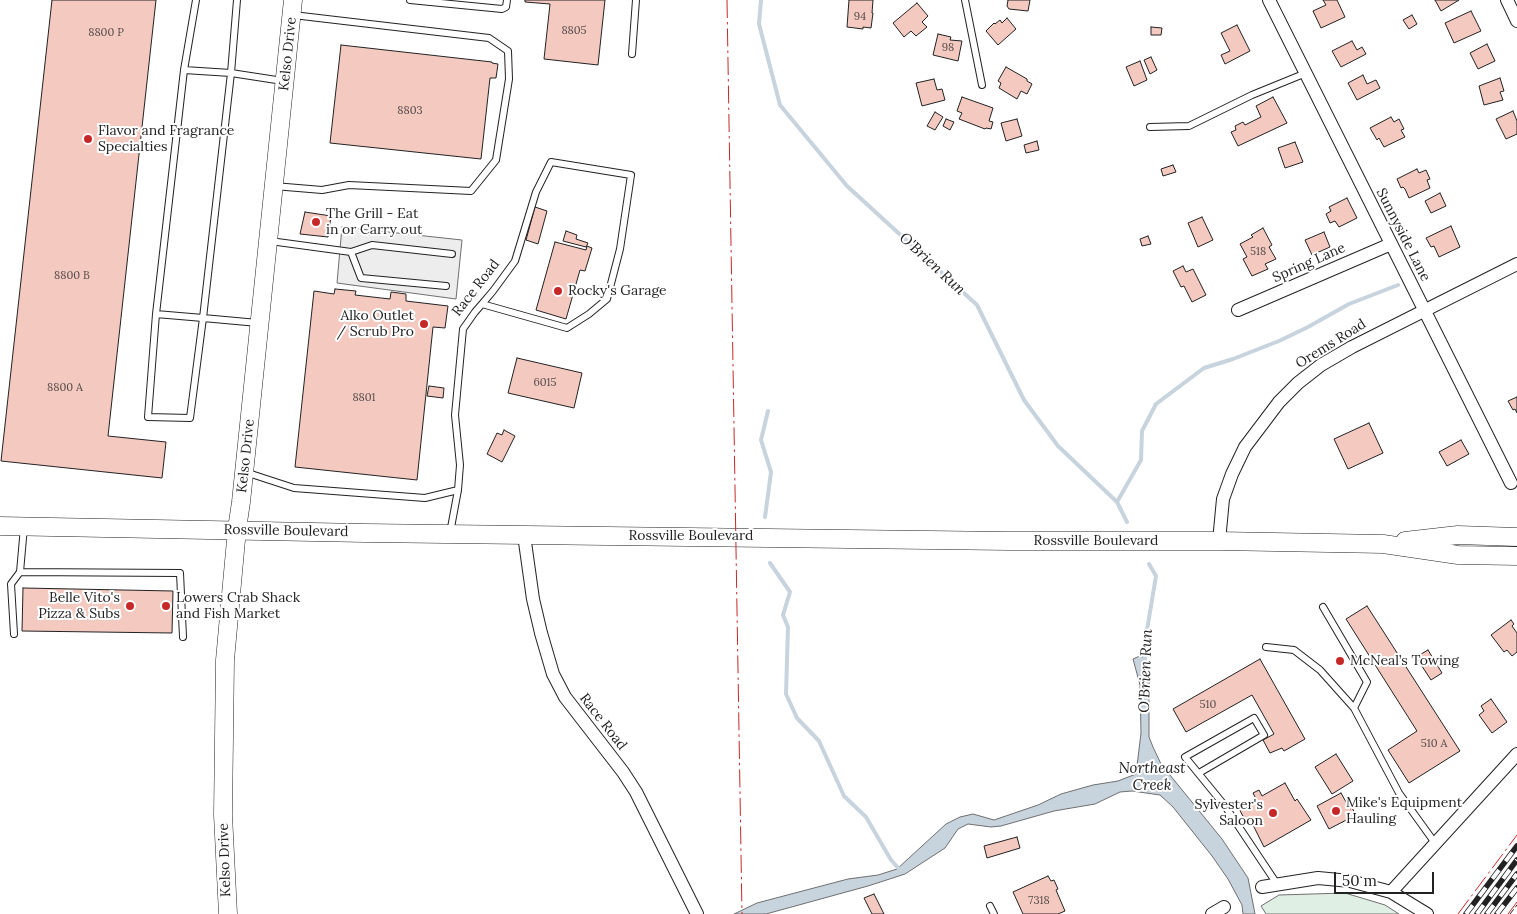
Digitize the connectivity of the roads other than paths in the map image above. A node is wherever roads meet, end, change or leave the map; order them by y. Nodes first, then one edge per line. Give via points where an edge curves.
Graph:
1 (196, 0) edge
2 (237, 0) edge
3 (410, 0) edge
4 (508, 0) edge
5 (636, 0) edge
6 (965, 0) edge
7 (1269, 0) edge
8 (1507, 0) edge
9 (293, 7) edge
10 (1517, 22) edge
11 (632, 54) dead end
12 (184, 70) junction
13 (231, 73) junction
14 (1306, 73) junction
15 (285, 81) junction
16 (982, 85) dead end
17 (1150, 127) dead end
18 (274, 186) junction
19 (268, 241) junction
20 (1391, 244) junction
21 (351, 252) junction
22 (452, 254) dead end
23 (1517, 264) edge
24 (446, 286) dead end
25 (482, 304) junction
26 (1238, 310) dead end
27 (1424, 311) junction
28 (156, 314) junction
29 (203, 318) junction
30 (260, 323) junction
31 (244, 472) junction
32 (1511, 483) dead end
33 (458, 490) junction
34 (0, 526) edge
35 (25, 526) junction
36 (237, 529) junction
37 (450, 534) junction
38 (524, 535) junction
39 (1517, 536) edge
40 (1218, 541) junction
41 (1382, 544) junction
42 (1517, 556) edge
43 (20, 572) junction
44 (1323, 607) dead end
45 (14, 634) dead end
46 (184, 637) dead end
47 (1266, 647) dead end
48 (1354, 708) junction
49 (1517, 754) edge
50 (1199, 773) junction
51 (1435, 843) junction
52 (1277, 884) junction
53 (1262, 887) dead end
54 (1391, 892) junction
55 (990, 906) dead end
56 (1224, 907) dead end
57 (228, 914) edge
58 (697, 914) edge
59 (994, 914) edge
60 (1212, 914) edge
61 (1427, 914) edge

1 - 12 lane
2 - 13 lane
3 - 4 lane via 502,9
5 - 11 lane
6 - 16 lane
7 - 14 street, Sunnyside Lane
8 - 10 street
9 - 15 main road, Kelso Drive
9 - 18 lane via 489,38 508,51 509,79 496,160 471,191 349,185 322,190
12 - 13 lane
12 - 28 lane
13 - 15 lane
13 - 29 lane
14 - 17 lane via 1189,126
14 - 20 street, Sunnyside Lane
15 - 18 main road, Kelso Drive
18 - 19 main road, Kelso Drive
19 - 21 lane
19 - 30 main road, Kelso Drive
20 - 26 street, Spring Lane
20 - 27 street, Sunnyside Lane
21 - 22 lane via 372,245
21 - 24 lane via 361,278
23 - 27 street, Orems Road
25 - 25 lane, Race Road via 516,261 536,192 551,162 631,175 620,249 607,299 567,328
25 - 33 lane, Race Road via 462,329 455,415 460,465
27 - 32 street, Sunnyside Lane
27 - 40 street, Orems Road via 1321,365 1279,402 1246,447 1232,474 1224,499
28 - 29 lane
28 - 29 lane via 148,417 190,418
29 - 30 lane
30 - 31 main road, Kelso Drive
31 - 33 lane via 294,488 425,498
31 - 36 main road, Kelso Drive
33 - 37 lane, Race Road
34 - 35 main road, Rossville Boulevard
35 - 36 main road, Rossville Boulevard
35 - 43 lane
36 - 37 main road, Rossville Boulevard
36 - 57 main road, Kelso Drive via 225,660 224,815
37 - 38 main road, Rossville Boulevard
38 - 40 main road, Rossville Boulevard
38 - 58 street, Race Road via 533,599 553,674 565,697 636,792
39 - 41 main road, Rossville Boulevard via 1458,535
40 - 41 main road, Rossville Boulevard
41 - 42 main road, Rossville Boulevard via 1458,555
43 - 45 lane via 11,584
43 - 46 lane via 180,573
44 - 48 lane via 1367,682
47 - 48 lane via 1294,650 1320,670
48 - 51 lane via 1399,793
49 - 51 street
50 - 50 lane via 1185,757 1254,718 1264,735
50 - 52 lane
51 - 54 street
52 - 53 street
52 - 54 street via 1318,878 1350,881
54 - 61 street
55 - 59 lane
56 - 60 street

